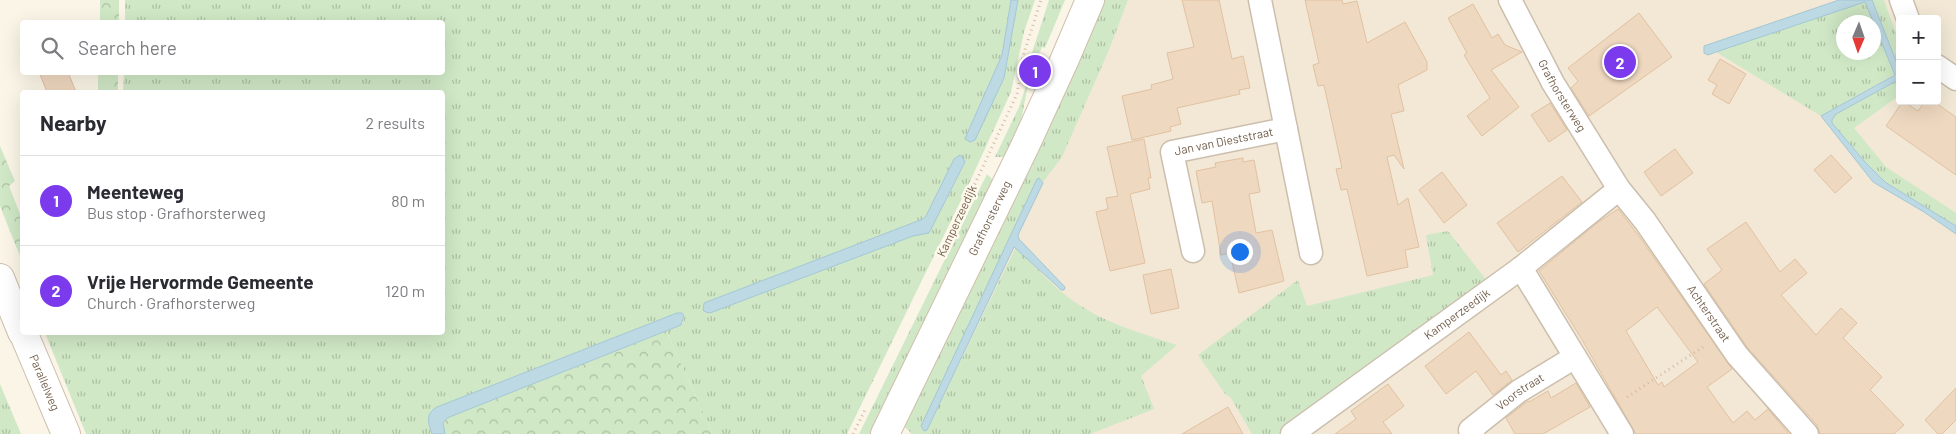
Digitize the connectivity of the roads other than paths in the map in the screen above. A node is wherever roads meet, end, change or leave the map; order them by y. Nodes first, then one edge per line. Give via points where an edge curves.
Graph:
1 (1090, 0) edge
2 (1260, 0) edge
3 (1510, 0) edge
4 (1901, 0) edge
5 (1907, 15) edge
6 (1941, 69) edge
7 (1956, 79) edge
8 (1286, 129) junction
9 (1618, 189) junction
10 (1193, 251) dead end
11 (1311, 254) dead end
12 (1521, 268) junction
13 (0, 278) edge
14 (20, 325) edge
15 (24, 335) edge
16 (1575, 357) junction
17 (66, 434) edge
18 (885, 434) edge
19 (1292, 434) edge
20 (1473, 434) edge
21 (1622, 434) edge
22 (1807, 434) edge

1 - 18 main road, Grafhorsterweg via 1025,146
2 - 8 street, Jan van Dieststraat
3 - 9 street, Grafhorsterweg via 1552,83
4 - 5 street
6 - 7 street
8 - 10 street, Jan van Dieststraat via 1172,152
8 - 11 street, Jan van Dieststraat
9 - 12 street, Kamperzeedijk
9 - 22 street, Achterstraat via 1645,221 1737,355
12 - 16 street
12 - 19 street, Kamperzeedijk
13 - 14 main road, Parallelweg
15 - 17 main road, Parallelweg
16 - 20 street, Voorstraat via 1519,391 1470,430
16 - 21 street

